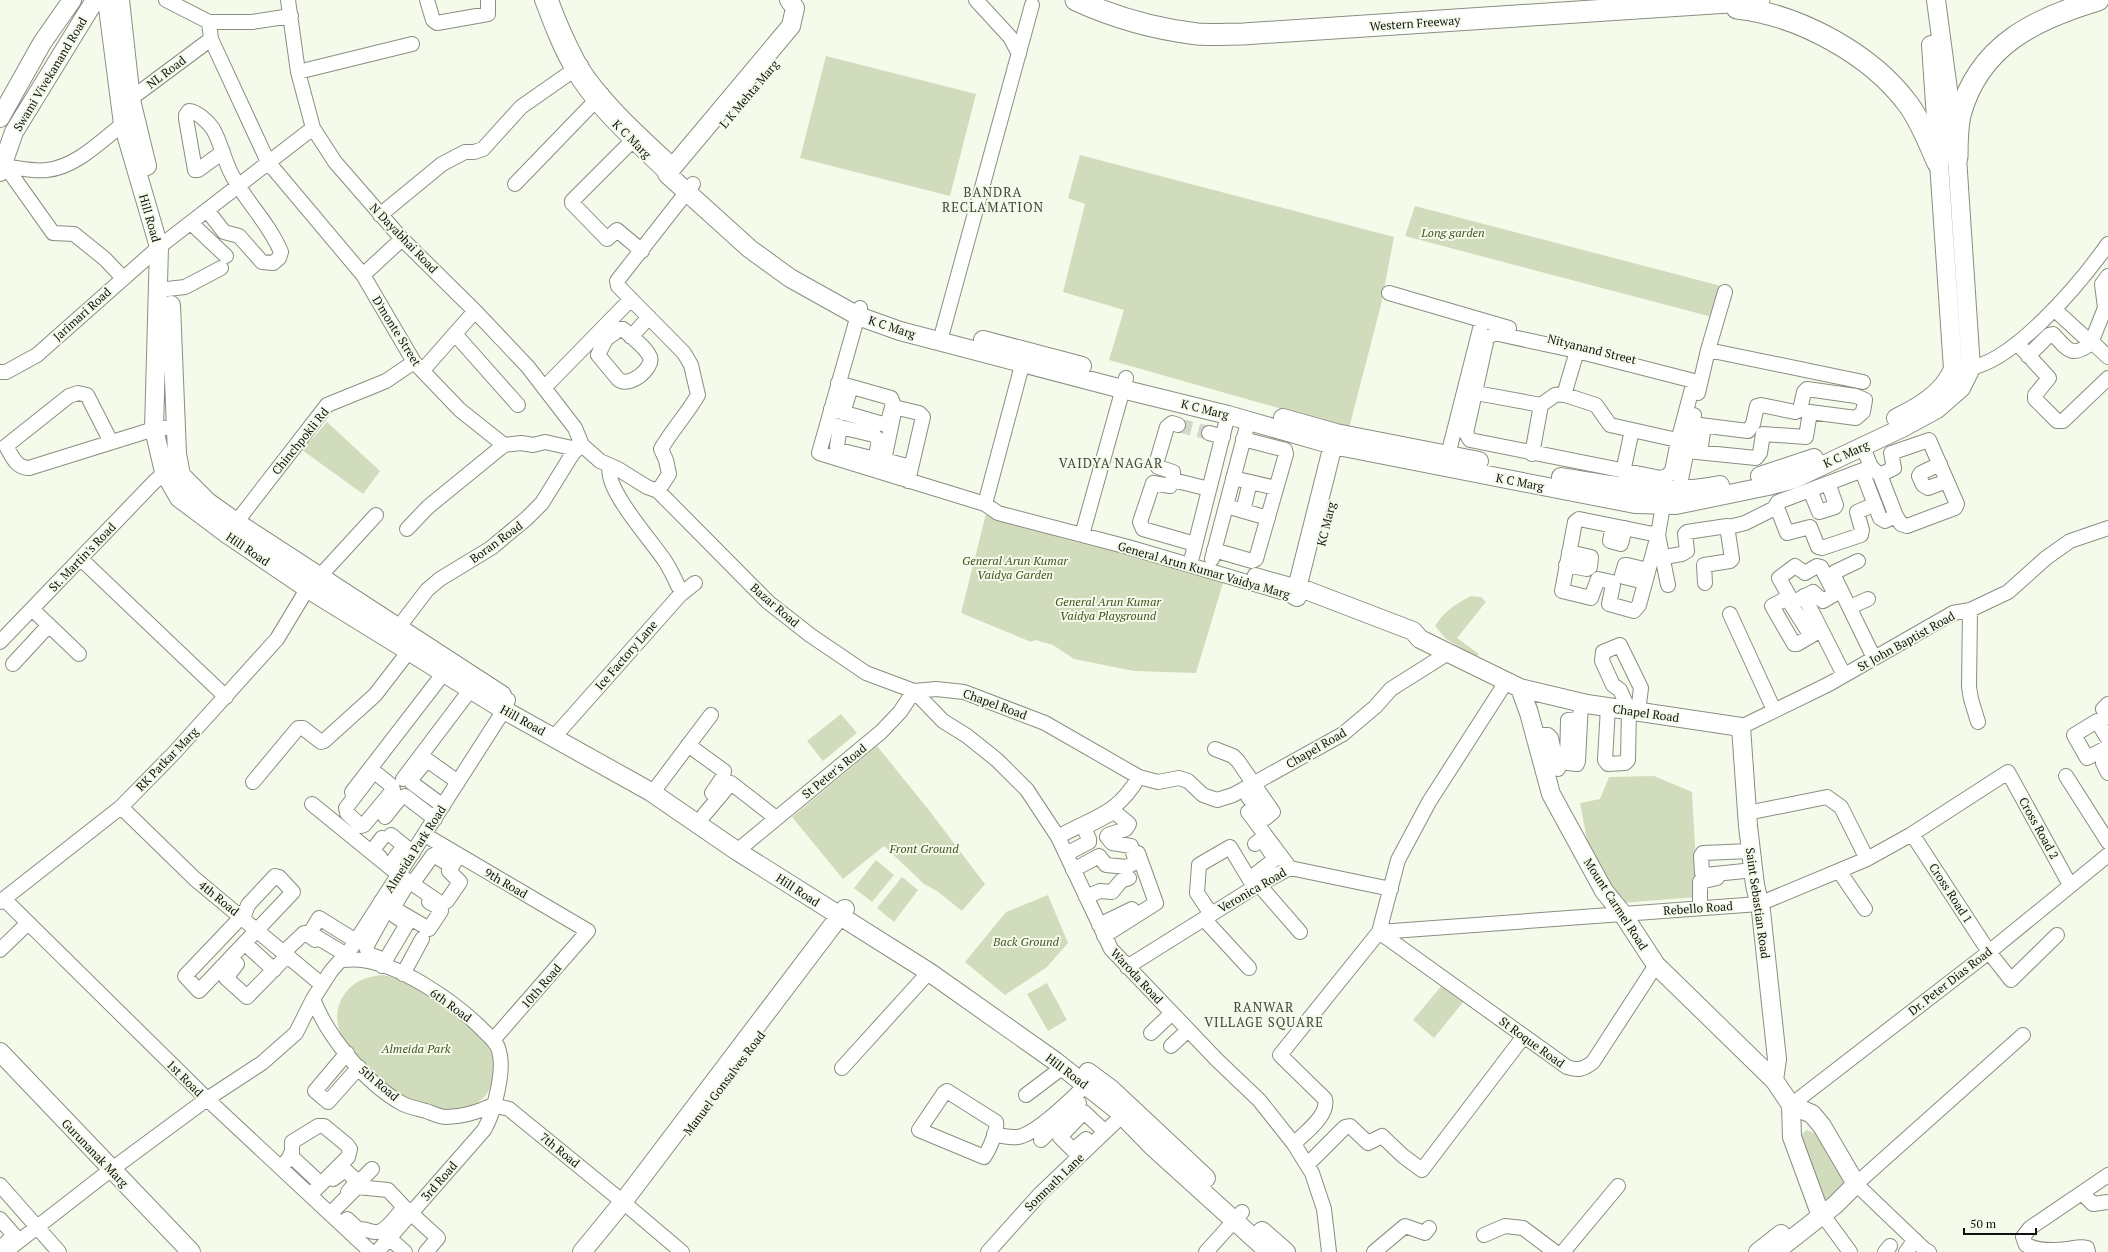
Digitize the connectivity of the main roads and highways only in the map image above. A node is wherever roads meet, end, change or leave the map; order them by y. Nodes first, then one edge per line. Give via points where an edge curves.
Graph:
1 (72, 0) edge
2 (95, 0) edge
3 (107, 0) edge
4 (120, 0) edge
5 (788, 0) edge
6 (802, 0) edge
7 (1076, 0) edge
8 (1759, 0) edge
9 (1928, 0) edge
10 (1936, 0) edge
11 (2098, 0) edge
12 (1685, 6) junction
13 (79, 25) junction
14 (112, 39) junction
15 (771, 59) junction
16 (126, 103) junction
17 (0, 118) edge
18 (1947, 160) junction
19 (2, 168) edge
20 (679, 178) joint
21 (163, 244) junction
22 (165, 290) junction
23 (1124, 383) junction
24 (1251, 417) junction
25 (1911, 417) junction
26 (1339, 446) junction
27 (171, 467) junction
28 (1766, 481) junction
29 (1623, 487) junction
30 (1302, 594) joint
31 (394, 632) junction
32 (1448, 653) joint
33 (448, 667) junction
34 (1513, 685) junction
35 (506, 704) junction
36 (1741, 726) joint
37 (656, 788) junction
38 (742, 847) junction
39 (846, 915) junction
40 (0, 1052) edge
41 (1060, 1060) junction
42 (0, 1066) edge
43 (1774, 1080) junction
44 (1791, 1105) junction
45 (1815, 1118) junction
46 (1792, 1136) junction
47 (108, 1173) junction
48 (1819, 1210) junction
49 (1238, 1216) junction
50 (599, 1241) edge
51 (1779, 1251) edge
52 (179, 1252) edge
53 (191, 1252) edge
54 (582, 1252) edge
55 (1269, 1252) edge
56 (1286, 1252) edge
57 (1758, 1252) edge

1 - 17 main road, Swami Vivekanand Road via 42,43
2 - 13 main road, Swami Vivekanand Road
3 - 14 main road, Hill Road
4 - 16 main road, Hill Road
5 - 15 main road, L K Mehta Marg via 794,8 791,26
6 - 15 main road, L K Mehta Marg via 807,16 802,28
7 - 12 highway, Western Freeway via 1102,12 1197,34 1236,34
8 - 12 highway, Western Freeway
9 - 18 main road
10 - 18 main road
11 - 18 highway via 2031,25 1999,48 1976,77 1967,96
12 - 18 highway via 1725,6 1752,10 1819,33 1852,52 1875,68 1908,105
13 - 14 main road via 99,27
13 - 19 main road, Swami Vivekanand Road via 14,132
14 - 16 main road, Hill Road
15 - 20 main road, L K Mehta Marg via 700,142
16 - 21 main road, Hill Road
16 - 21 main road, Hill Road via 123,124
18 - 25 main road, K C Marg via 1953,369 1942,389
18 - 25 main road, K C Marg via 1971,368 1961,388 1937,409
20 - 23 main road, K C Marg via 758,245 859,311 942,336
21 - 22 main road, Hill Road
22 - 27 main road, Hill Road via 176,427
22 - 27 main road, Hill Road via 154,429
23 - 24 main road, K C Marg
23 - 24 main road, K C Marg via 1228,414
24 - 26 main road, K C Marg via 1294,427
25 - 28 main road, K C Marg
25 - 28 main road, K C Marg via 1863,447 1794,479
26 - 29 main road, K C Marg
26 - 29 main road, K C Marg via 1448,454 1528,472
26 - 30 main road, KC Marg
27 - 31 main road, Hill Road via 179,498 232,528
28 - 29 main road, K C Marg via 1673,500 1636,504
30 - 32 main road, General Arun Kumar Vaidya Marg via 1409,642 1420,639
31 - 33 main road, Hill Road
31 - 33 main road, Hill Road via 409,651
32 - 34 main road, Chapel Road
33 - 35 main road, Hill Road
33 - 35 main road, Hill Road via 471,690
34 - 36 main road, Chapel Road via 1581,711 1608,707
34 - 43 main road, Mount Carmel Road via 1529,713 1534,735 1555,760 1554,801 1604,891 1622,913 1656,965
35 - 37 main road, Hill Road
36 - 43 main road, Saint Sebastian Road via 1751,851 1760,904 1777,1059
37 - 38 main road, Hill Road
37 - 38 main road, Hill Road via 701,813
38 - 39 main road, Hill Road
39 - 41 main road, Hill Road
39 - 41 main road, Hill Road via 927,960
39 - 50 main road, Manuel Gonsalves Road
40 - 47 main road, Gurunanak Marg
41 - 49 main road, Hill Road via 1124,1111 1152,1146
42 - 47 main road, Gurunanak Marg
43 - 44 main road, Mount Carmel Road
44 - 45 main road via 1812,1114
44 - 46 main road
45 - 46 main road
45 - 48 main road via 1830,1137 1856,1184 1835,1205
46 - 48 main road
47 - 52 main road, Gurunanak Marg
47 - 53 main road, Gurunanak Marg
48 - 51 main road
48 - 57 main road
49 - 55 main road, Hill Road
49 - 56 main road, Hill Road
50 - 54 main road, Manuel Gonsalves Road

